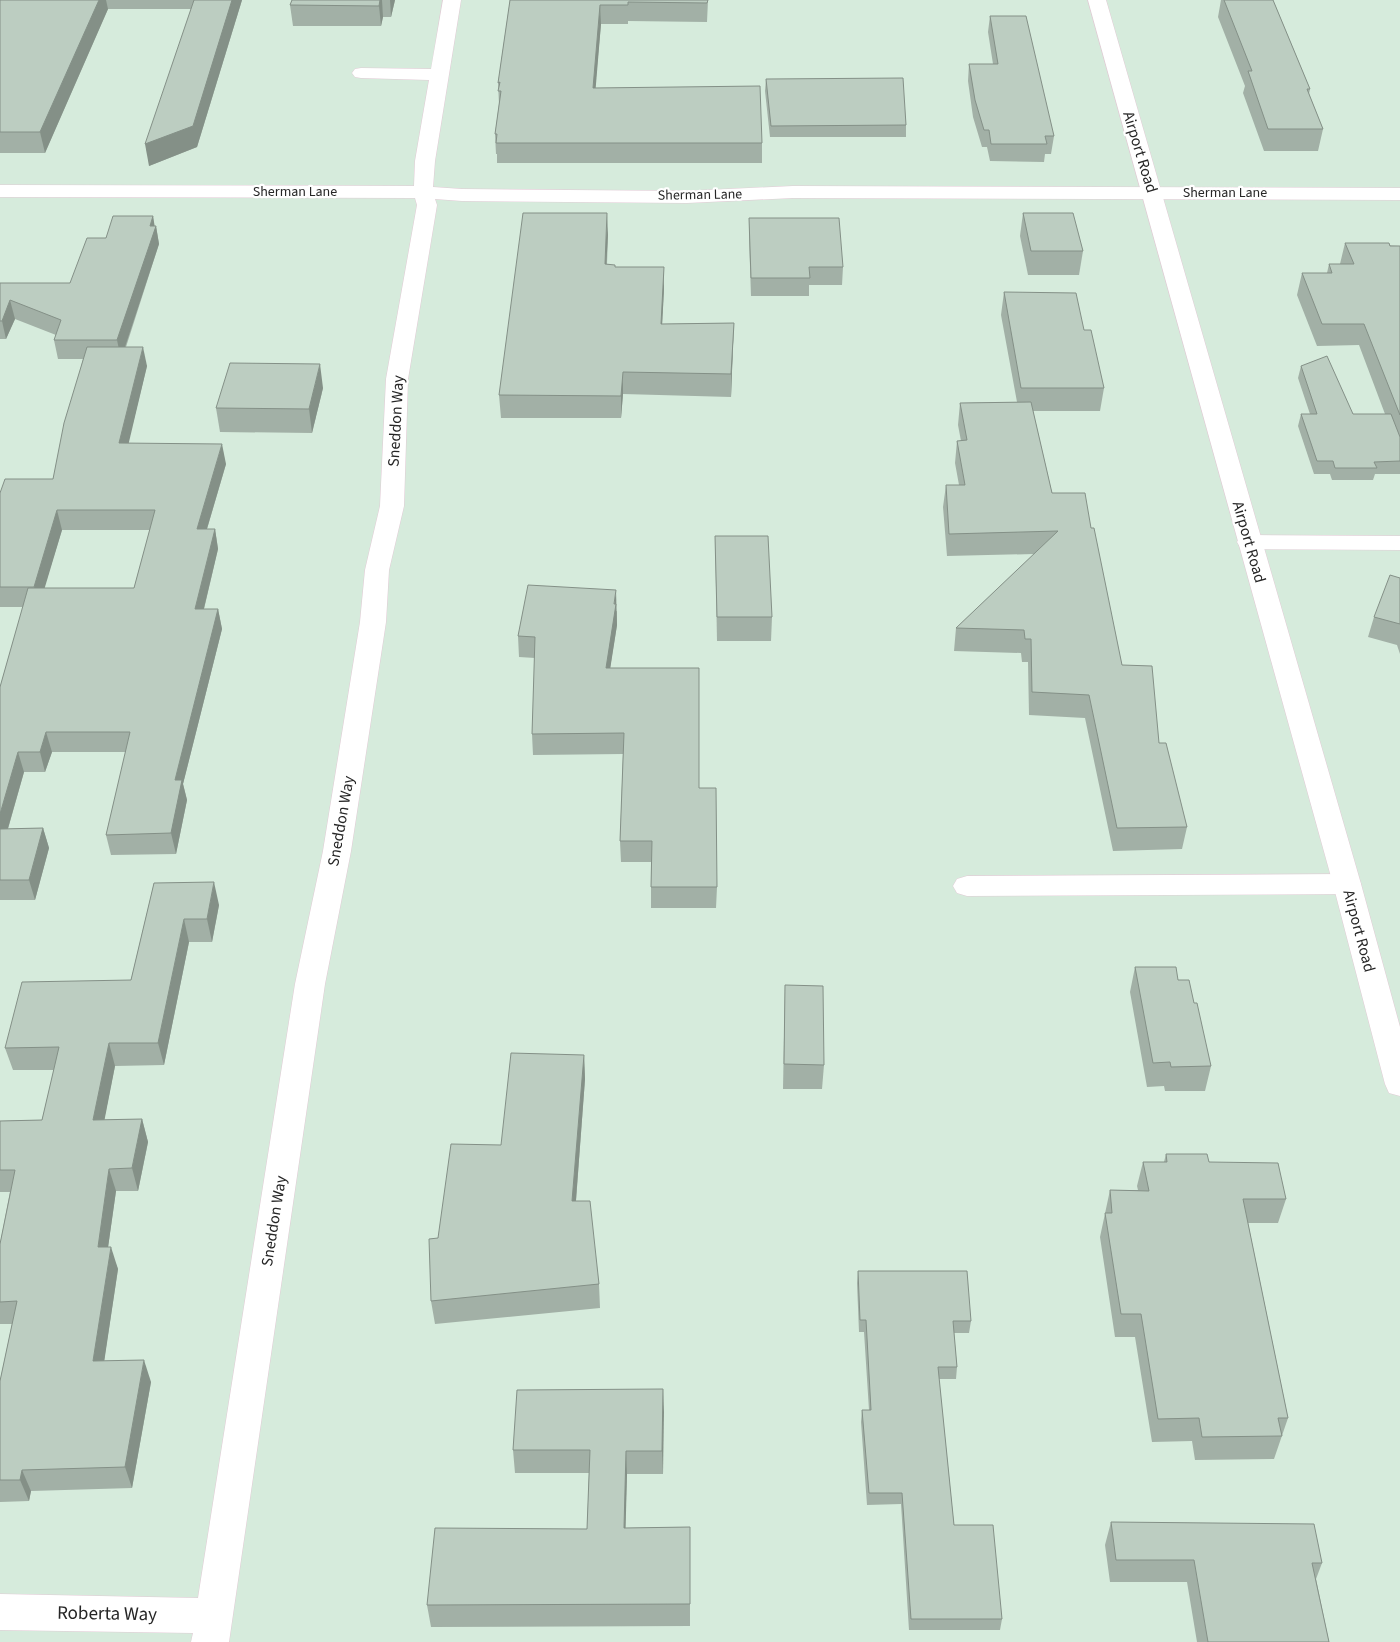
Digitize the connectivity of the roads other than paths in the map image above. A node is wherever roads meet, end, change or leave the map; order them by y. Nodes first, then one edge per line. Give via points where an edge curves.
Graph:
1 (452, 0) edge
2 (1097, 0) edge
3 (361, 74) dead end
4 (440, 75) junction
5 (0, 191) edge
6 (423, 192) junction
7 (1152, 193) junction
8 (1400, 194) edge
9 (1248, 542) junction
10 (1400, 543) edge
11 (1347, 884) junction
12 (967, 886) dead end
13 (1400, 1084) edge
14 (0, 1612) edge
15 (212, 1629) edge

1 - 4 street, Sneddon Way
2 - 7 street, Airport Road
3 - 4 street
4 - 6 street, Sneddon Way
5 - 6 street, Sherman Lane
6 - 7 street, Sherman Lane via 687,197 793,192
6 - 15 street, Sneddon Way via 427,205 397,379 392,506 377,570 373,622 337,851 310,984
7 - 8 street, Sherman Lane
7 - 9 street, Airport Road
9 - 10 street
9 - 11 street, Airport Road
11 - 12 street
11 - 13 street, Airport Road
14 - 15 street, Roberta Way

